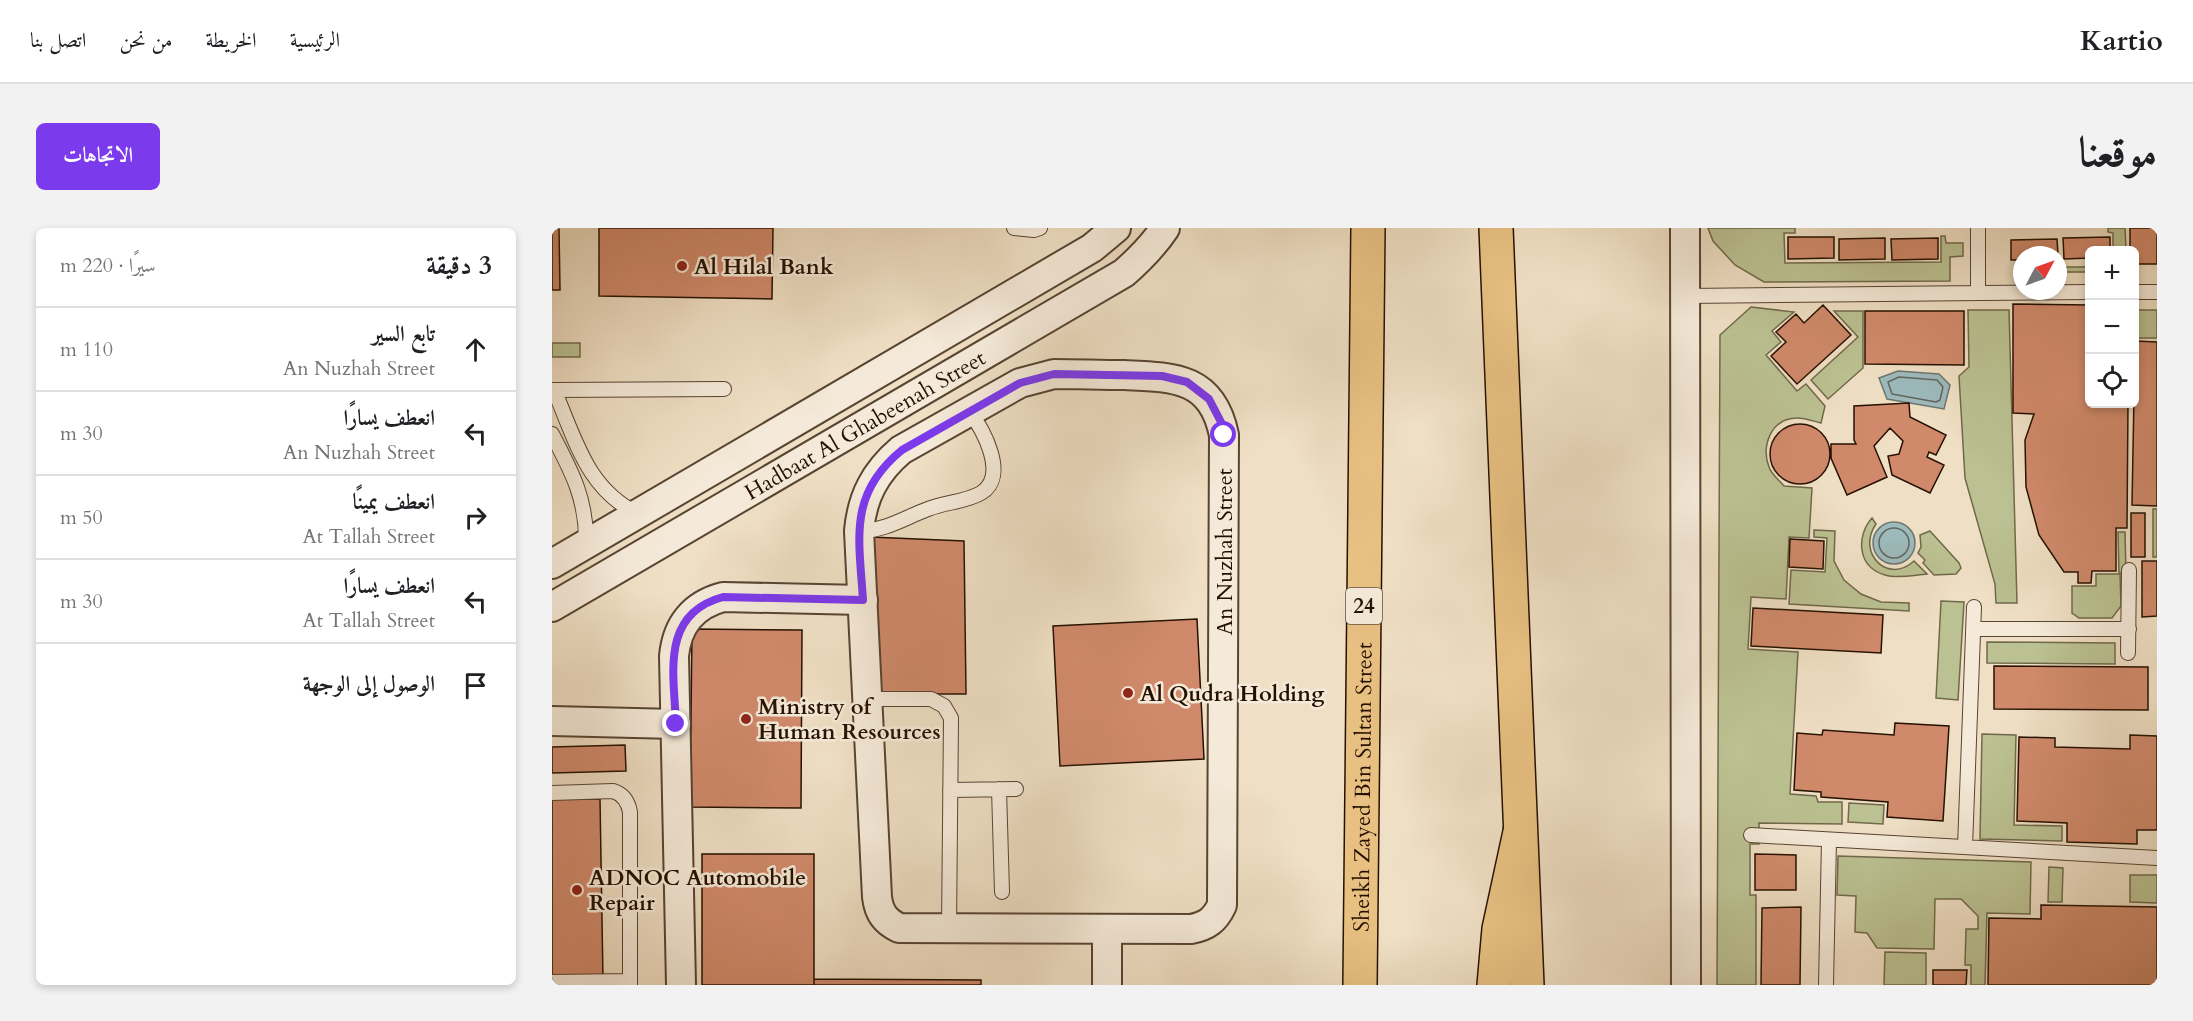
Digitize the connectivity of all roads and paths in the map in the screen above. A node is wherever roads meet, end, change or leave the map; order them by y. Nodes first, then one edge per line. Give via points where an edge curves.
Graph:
1 (1014, 228) edge
2 (1040, 228) edge
3 (1116, 228) edge
4 (1165, 228) edge
5 (1368, 228) edge
6 (1496, 228) edge
7 (1685, 228) edge
8 (1978, 228) edge
9 (2157, 291) edge
10 (2085, 292) edge
11 (2139, 292) edge
12 (1978, 293) junction
13 (1684, 296) junction
14 (724, 389) dead end
15 (553, 390) edge
16 (969, 411) junction
17 (552, 434) edge
18 (638, 514) junction
19 (859, 531) junction
20 (586, 544) junction
21 (552, 564) edge
22 (2129, 570) dead end
23 (863, 600) junction
24 (552, 607) edge
25 (1974, 607) dead end
26 (1973, 629) junction
27 (2129, 629) junction
28 (2128, 653) dead end
29 (868, 699) junction
30 (553, 720) edge
31 (676, 724) junction
32 (999, 789) junction
33 (1016, 789) dead end
34 (950, 790) junction
35 (552, 793) edge
36 (1520, 832) junction
37 (1751, 835) dead end
38 (1829, 840) junction
39 (1965, 847) junction
40 (2157, 858) edge
41 (1002, 892) dead end
42 (1107, 929) junction
43 (949, 930) junction
44 (552, 982) edge
45 (630, 983) edge
46 (681, 985) edge
47 (1107, 985) edge
48 (1360, 985) edge
49 (1494, 985) edge
50 (1527, 985) edge
51 (1686, 985) edge
52 (1826, 985) edge

1 - 2 lane
3 - 18 street, Hadbaat Al Ghabeenah Street via 1092,248
4 - 24 street, Hadbaat Al Ghabeenah Street via 1124,273
5 - 48 highway, Sheikh Zayed Bin Sultan Street / 24
6 - 36 highway
7 - 13 street
8 - 12 lane
9 - 11 lane
10 - 12 lane
12 - 13 lane
13 - 51 street
14 - 15 lane
15 - 18 lane via 595,479 614,500
16 - 19 street, An Nuzhah Street via 887,462 866,494
16 - 19 lane via 990,447 993,475 986,490 931,508 893,526
16 - 42 street, An Nuzhah Street via 1020,383 1054,374 1162,376 1199,389 1221,422 1222,905 1211,923 1201,927
17 - 20 lane via 581,497
18 - 20 street, Hadbaat Al Ghabeenah Street
19 - 23 street, An Nuzhah Street
20 - 21 street, Hadbaat Al Ghabeenah Street
22 - 27 lane
23 - 29 street, An Nuzhah Street
23 - 31 street via 710,600 684,623 675,642
25 - 26 lane
26 - 27 lane
26 - 39 lane
27 - 28 lane
29 - 34 lane via 924,698 944,706 951,718
29 - 43 street, An Nuzhah Street via 879,908 890,924 899,928
30 - 31 street
31 - 46 street
32 - 33 lane
32 - 34 lane
32 - 41 lane
34 - 43 lane
35 - 45 lane via 612,791 626,800 630,812
36 - 49 highway via 1499,929
36 - 50 highway
37 - 38 lane
38 - 39 lane
38 - 52 lane
39 - 40 lane
42 - 43 street, An Nuzhah Street
42 - 47 street
44 - 45 lane

